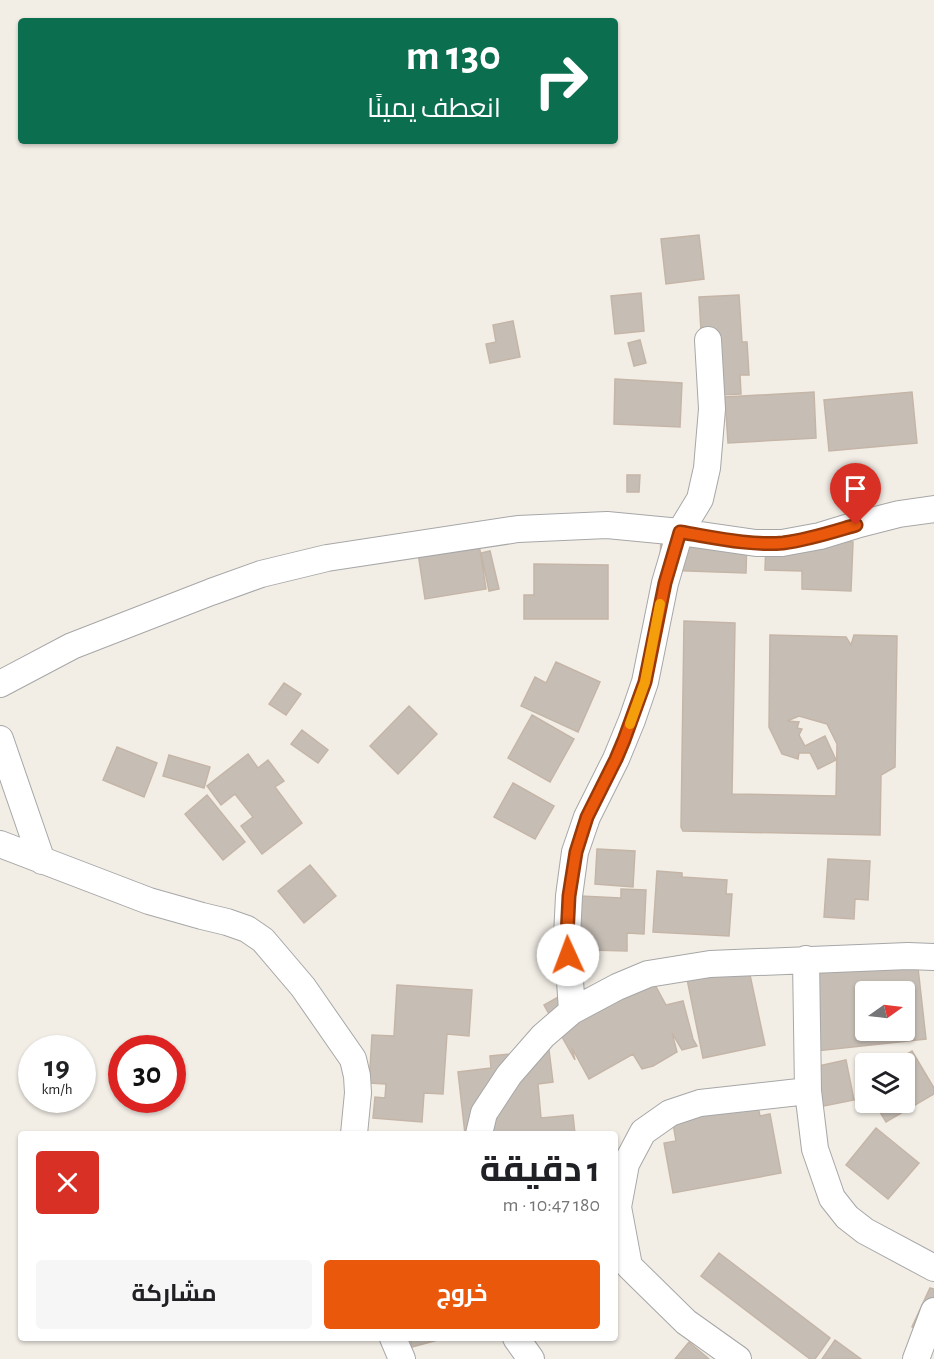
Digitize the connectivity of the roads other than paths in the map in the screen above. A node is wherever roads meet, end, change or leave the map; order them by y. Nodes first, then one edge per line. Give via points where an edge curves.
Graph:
1 (708, 340) dead end
2 (934, 509) edge
3 (680, 532) junction
4 (0, 684) edge
5 (0, 739) edge
6 (16, 853) edge
7 (934, 957) edge
8 (806, 959) junction
9 (572, 1011) junction
10 (807, 1091) junction
11 (354, 1131) edge
12 (480, 1131) edge
13 (934, 1268) edge
14 (622, 1271) edge
15 (934, 1311) edge
16 (394, 1341) edge
17 (402, 1359) edge
18 (738, 1359) edge
19 (916, 1359) edge

1 - 3 street via 712,410 707,468 700,499
2 - 3 street via 782,543
3 - 4 street via 607,525 518,529 327,558 261,574 201,596 72,646
3 - 9 street via 665,583 645,682 576,852 567,936
5 - 6 street
6 - 11 street via 149,901 247,929 263,940 303,987 353,1059 358,1094
7 - 8 street
8 - 9 street via 710,964 648,975
8 - 10 street
9 - 12 street via 543,1036 509,1076 484,1113
10 - 13 street via 815,1149 832,1198 864,1232
10 - 14 street via 700,1103 670,1113 643,1132 626,1164 618,1207
14 - 18 street
15 - 19 street
16 - 17 street

